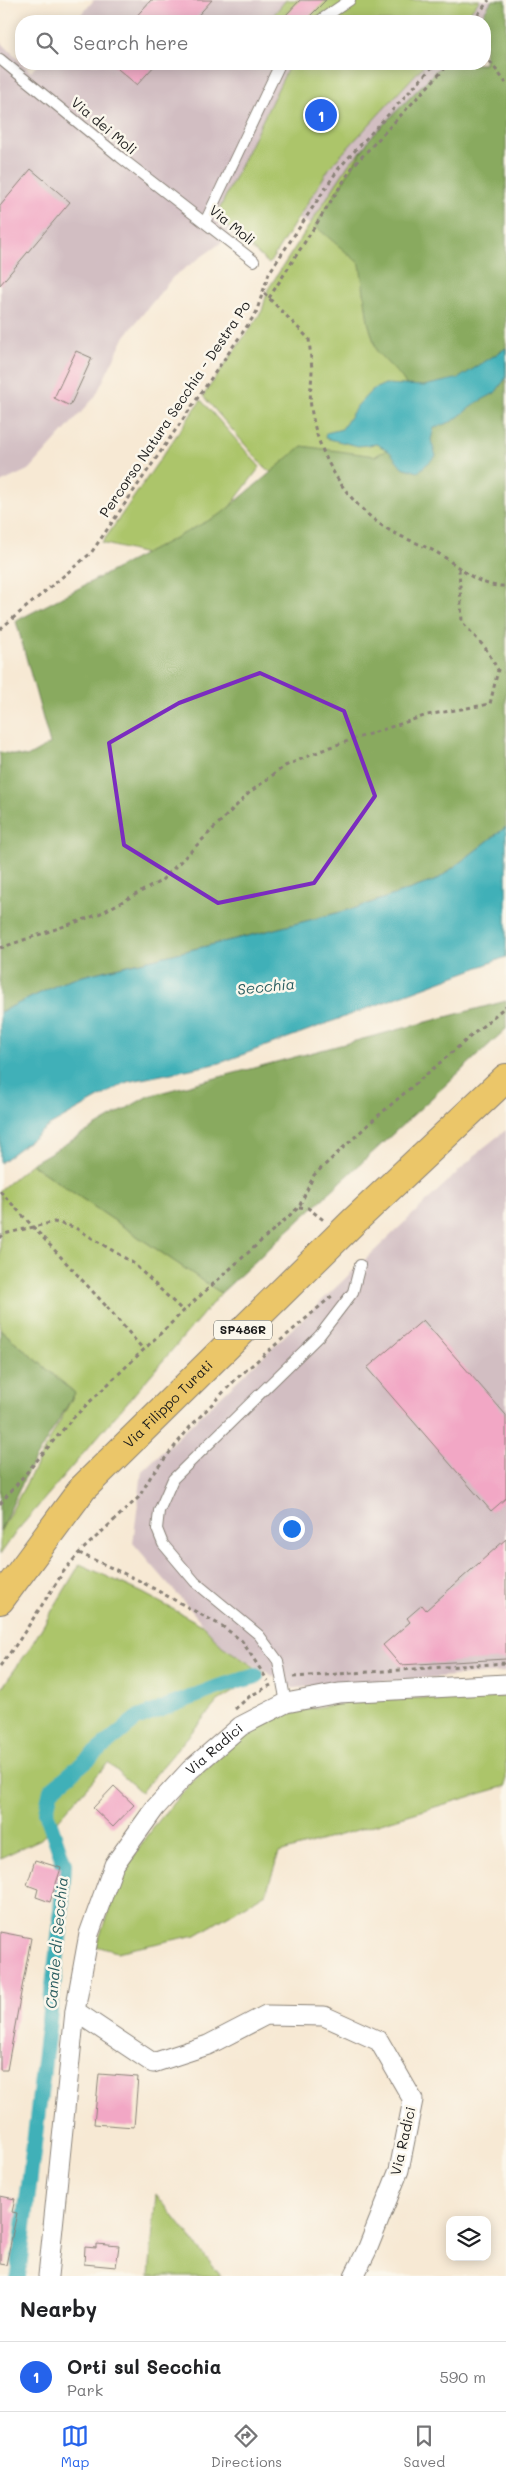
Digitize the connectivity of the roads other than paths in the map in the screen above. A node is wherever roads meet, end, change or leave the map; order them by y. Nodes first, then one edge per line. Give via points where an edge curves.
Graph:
1 (350, 0) edge
2 (328, 15) edge
3 (0, 59) edge
4 (277, 70) edge
5 (192, 211) joint
6 (205, 222) junction
7 (254, 261) dead end
8 (506, 1078) edge
9 (360, 1266) dead end
10 (0, 1600) edge
11 (506, 1684) edge
12 (286, 1702) junction
13 (75, 2011) junction
14 (48, 2276) edge
15 (354, 2276) edge

1 - 2 lane
3 - 5 lane, Via dei Moli via 120,158
4 - 6 lane
5 - 6 lane, Via Moli
6 - 7 lane, Via Moli
8 - 10 main road, Via Filippo Turati / SP486R via 353,1222 83,1488
9 - 12 lane via 353,1292 320,1335 173,1478 159,1511 157,1528 162,1544 195,1582 258,1635 278,1661
11 - 12 street, Via Radici via 339,1693
12 - 13 street, Via Radici via 241,1726 190,1770 155,1808 114,1865 89,1934
13 - 14 street, Via Radici
13 - 15 street, Via Radici via 154,2062 208,2045 266,2015 324,2016 379,2042 413,2100 399,2170

